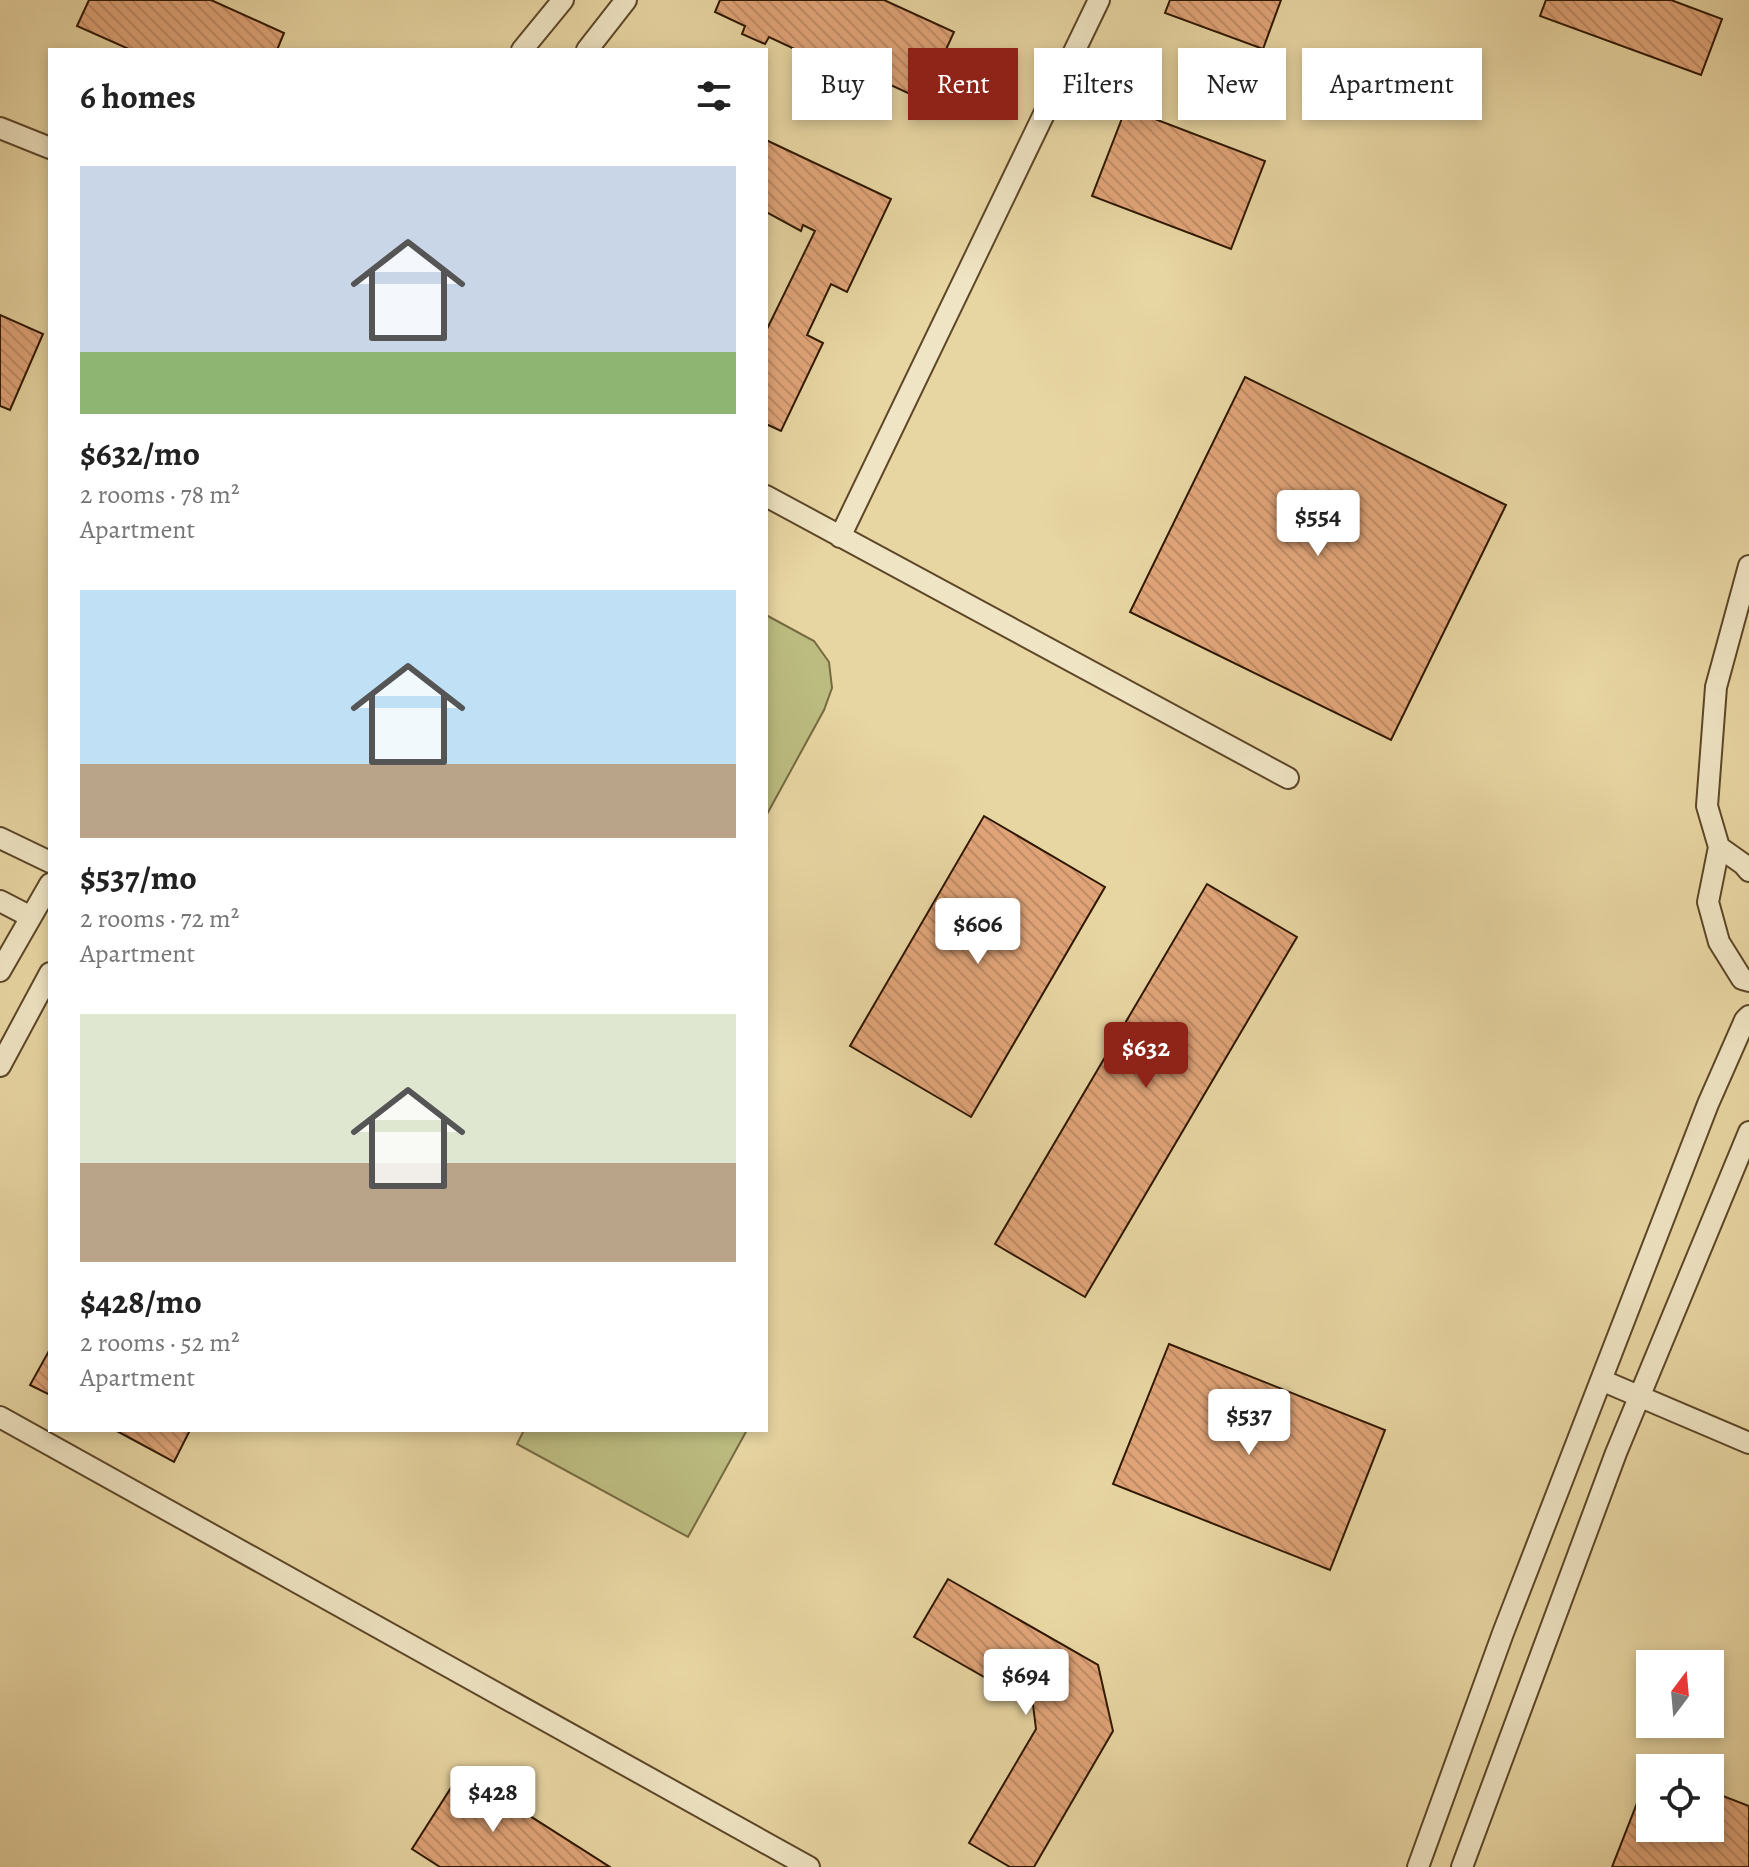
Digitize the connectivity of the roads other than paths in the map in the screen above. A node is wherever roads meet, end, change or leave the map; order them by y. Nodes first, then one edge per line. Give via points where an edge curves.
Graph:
1 (563, 0) edge
2 (626, 0) edge
3 (1099, 0) edge
4 (524, 48) edge
5 (589, 48) edge
6 (0, 128) edge
7 (48, 147) edge
8 (768, 497) edge
9 (840, 537) junction
10 (1749, 566) edge
11 (1288, 778) dead end
12 (0, 838) edge
13 (1719, 847) junction
14 (48, 861) edge
15 (1749, 871) edge
16 (48, 887) edge
17 (0, 901) edge
18 (31, 917) junction
19 (0, 971) edge
20 (48, 977) edge
21 (1749, 981) edge
22 (1749, 1016) edge
23 (0, 1066) edge
24 (1749, 1132) edge
25 (1601, 1380) junction
26 (1639, 1397) junction
27 (0, 1417) edge
28 (1749, 1443) edge
29 (809, 1867) edge
30 (1418, 1867) edge
31 (1462, 1867) edge

1 - 4 lane
2 - 5 lane
3 - 9 lane
6 - 7 lane
8 - 9 lane
9 - 11 lane
10 - 13 lane via 1716,687 1707,806
12 - 14 lane
13 - 15 lane
13 - 21 lane via 1708,902 1719,942 1742,979
16 - 18 lane
17 - 18 lane
18 - 19 lane
20 - 23 lane
22 - 25 lane via 1708,1104
24 - 26 lane
25 - 26 lane
25 - 30 lane
26 - 28 lane
26 - 31 lane
27 - 29 lane

